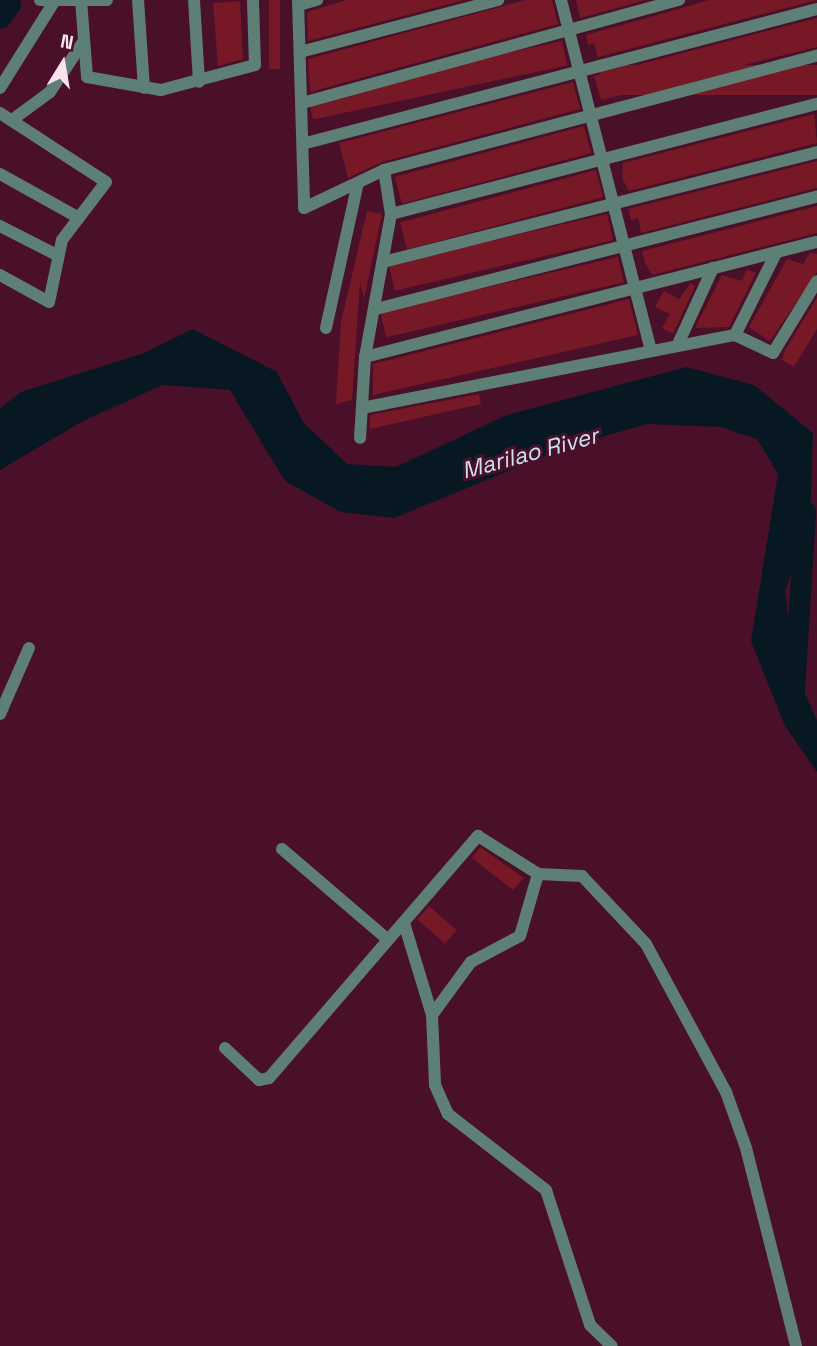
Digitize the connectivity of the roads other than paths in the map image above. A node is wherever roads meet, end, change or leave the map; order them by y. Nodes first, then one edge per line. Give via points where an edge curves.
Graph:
1 (40, 0) edge
2 (107, 0) edge
3 (138, 0) edge
4 (194, 0) edge
5 (253, 0) edge
6 (317, 0) edge
7 (498, 0) edge
8 (561, 0) edge
9 (679, 0) edge
10 (81, 1) edge
11 (54, 2) junction
12 (298, 2) edge
13 (817, 9) edge
14 (568, 29) junction
15 (83, 42) junction
16 (300, 52) junction
17 (817, 56) edge
18 (579, 71) junction
19 (199, 82) junction
20 (0, 88) edge
21 (144, 88) junction
22 (302, 103) junction
23 (817, 104) edge
24 (590, 114) junction
25 (6, 117) edge
26 (306, 143) junction
27 (817, 152) edge
28 (604, 158) junction
29 (384, 170) junction
30 (0, 174) edge
31 (358, 183) junction
32 (817, 197) edge
33 (615, 204) junction
34 (391, 214) junction
35 (79, 218) junction
36 (0, 226) edge
37 (817, 242) edge
38 (625, 247) junction
39 (776, 253) junction
40 (57, 256) junction
41 (387, 261) junction
42 (713, 268) junction
43 (0, 275) edge
44 (817, 281) edge
45 (636, 289) junction
46 (376, 309) junction
47 (327, 328) dead end
48 (736, 335) junction
49 (678, 344) junction
50 (651, 350) junction
51 (365, 357) junction
52 (362, 408) junction
53 (360, 438) dead end
54 (29, 648) dead end
55 (0, 714) edge
56 (282, 849) dead end
57 (538, 874) junction
58 (404, 923) junction
59 (387, 939) junction
60 (432, 1015) junction
61 (225, 1048) dead end
62 (612, 1346) edge
63 (796, 1346) edge

1 - 11 street
2 - 10 street
3 - 21 street
4 - 19 street
5 - 19 street via 255,65
6 - 12 street
7 - 16 street
8 - 14 street
9 - 14 street
10 - 11 street
10 - 15 street
11 - 20 street
12 - 16 street
13 - 18 street
14 - 18 street
14 - 22 street
15 - 21 street via 87,77
15 - 25 street via 50,92
16 - 22 street
17 - 24 street
18 - 24 street
18 - 26 street
19 - 21 street
22 - 26 street
23 - 28 street
24 - 28 street
24 - 29 street
25 - 35 street via 104,178 105,188
26 - 31 street via 304,208
27 - 33 street
28 - 33 street
28 - 34 street
29 - 31 street
29 - 34 street
30 - 35 street
31 - 47 street
32 - 38 street
33 - 38 street
33 - 41 street
34 - 41 street
35 - 40 street
36 - 40 street
37 - 39 street
38 - 45 street
38 - 46 street
39 - 42 street
39 - 48 street
40 - 43 street via 48,302
41 - 46 street
42 - 45 street
42 - 49 street
44 - 48 street via 773,353
45 - 50 street
45 - 51 street
46 - 51 street
48 - 49 street
49 - 50 street
50 - 52 street
51 - 52 street
52 - 53 street
54 - 55 street
56 - 59 street
57 - 58 street via 478,836
57 - 60 street via 520,936 471,962
57 - 63 street via 575,874 589,881 646,944 677,992 746,1148
58 - 59 street
58 - 60 street
59 - 61 street via 269,1078 259,1080
60 - 62 street via 435,1085 449,1114 547,1190 590,1325

